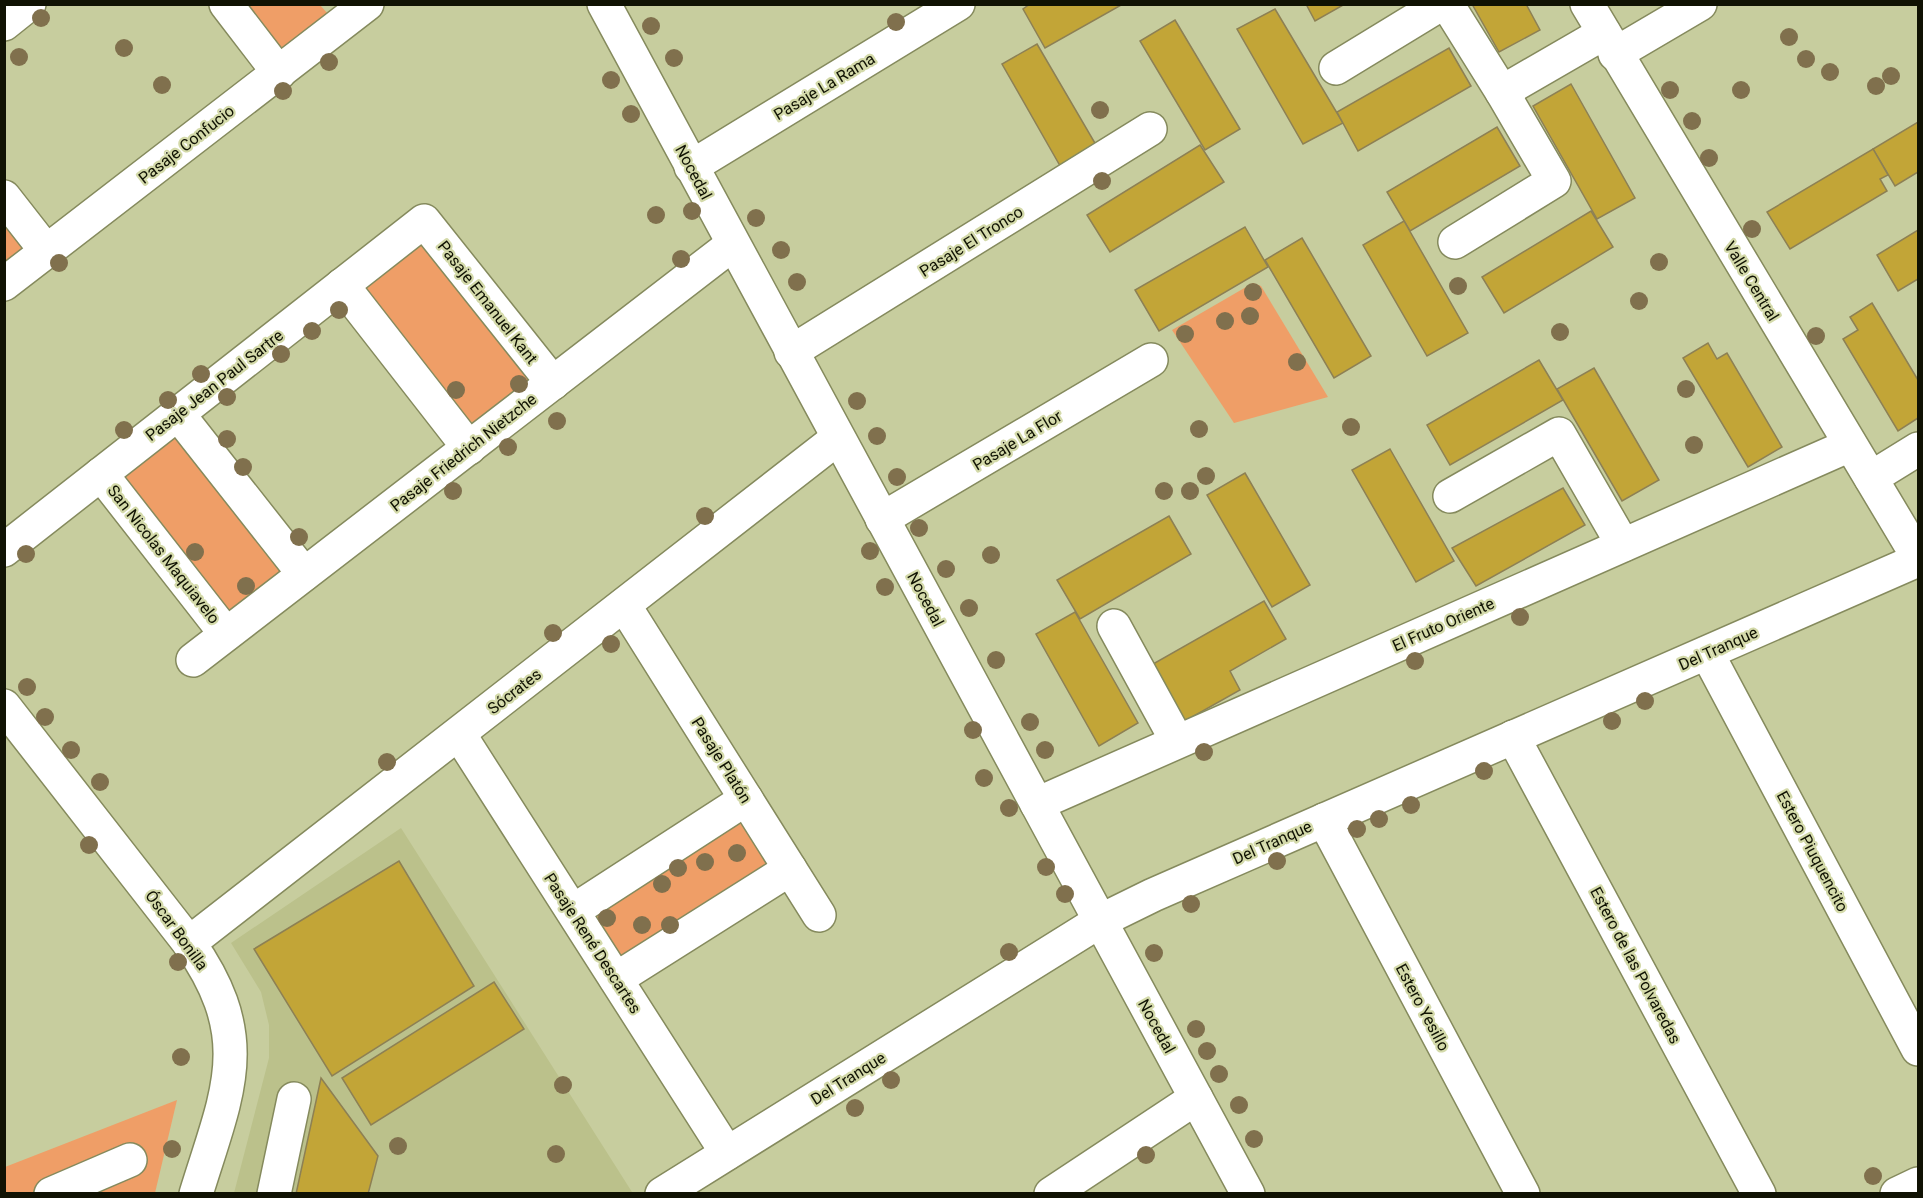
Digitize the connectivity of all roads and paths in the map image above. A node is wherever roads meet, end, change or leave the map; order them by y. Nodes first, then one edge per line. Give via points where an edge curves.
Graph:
1 (29, 4) edge
2 (226, 4) edge
3 (604, 4) edge
4 (958, 4) edge
5 (1441, 4) edge
6 (1447, 4) edge
7 (1587, 4) edge
8 (1700, 4) edge
9 (352, 9) edge
10 (4, 24) edge
11 (1610, 44) junction
12 (1336, 68) dead end
13 (279, 73) junction
14 (1502, 92) junction
15 (1150, 129) dead end
16 (691, 167) junction
17 (4, 197) edge
18 (424, 221) joint
19 (1455, 242) dead end
20 (733, 244) junction
21 (47, 252) junction
22 (4, 284) edge
23 (342, 285) junction
24 (791, 352) junction
25 (1151, 360) dead end
26 (553, 383) junction
27 (178, 414) junction
28 (838, 438) junction
29 (1850, 445) junction
30 (469, 448) junction
31 (1918, 449) edge
32 (101, 474) junction
33 (1870, 478) junction
34 (1450, 496) dead end
35 (882, 519) junction
36 (1623, 545) junction
37 (4, 550) edge
38 (1918, 559) edge
39 (304, 574) junction
40 (624, 605) junction
41 (1114, 626) dead end
42 (226, 634) junction
43 (1707, 653) junction
44 (193, 660) dead end
45 (4, 706) edge
46 (459, 734) junction
47 (1513, 737) junction
48 (1177, 741) junction
49 (746, 799) junction
50 (1037, 804) junction
51 (1324, 820) junction
52 (790, 869) junction
53 (573, 910) junction
54 (819, 915) dead end
55 (1100, 921) junction
56 (189, 943) junction
57 (616, 979) junction
58 (1918, 1048) edge
59 (1196, 1098) junction
60 (294, 1099) dead end
61 (728, 1153) junction
62 (130, 1160) dead end
63 (1918, 1184) edge
64 (1054, 1193) edge
65 (51, 1194) edge
66 (196, 1194) edge
67 (274, 1194) edge
68 (662, 1194) edge
69 (1248, 1194) edge
70 (1523, 1194) edge
71 (1759, 1194) edge
72 (1897, 1194) edge

1 - 10 street
2 - 13 street
3 - 16 street, Nocedal
4 - 16 street, Pasaje La Rama
5 - 12 street
6 - 14 street
7 - 11 street, Valle Central
8 - 11 street
9 - 13 street, Pasaje Confucio
11 - 14 street
11 - 29 street, Valle Central
13 - 21 street, Pasaje Confucio
14 - 19 street via 1554,181
15 - 24 street, Pasaje El Tronco
16 - 20 street, Nocedal
17 - 21 street
18 - 23 street, Pasaje Jean Paul Sartre
18 - 26 street, Pasaje Emanuel Kant
20 - 24 street, Nocedal
20 - 26 street, Pasaje Friedrich Nietzche
21 - 22 street, Pasaje Confucio
23 - 27 street, Pasaje Jean Paul Sartre
23 - 30 street
24 - 28 street, Nocedal
25 - 35 street, Pasaje La Flor
26 - 30 street, Pasaje Friedrich Nietzche
27 - 32 street, Pasaje Jean Paul Sartre
27 - 39 street
28 - 35 street, Nocedal
28 - 40 street, Sócrates
29 - 33 street, Valle Central
29 - 36 street, El Fruto Oriente
30 - 39 street, Pasaje Friedrich Nietzche
31 - 33 street
32 - 37 street, Pasaje Jean Paul Sartre
32 - 42 street, San Nicolas Maquiavelo
33 - 38 street, Valle Central
34 - 36 street via 1559,434
35 - 50 street, Nocedal
36 - 48 street, El Fruto Oriente
38 - 43 street, Del Tranque
39 - 42 street, Pasaje Friedrich Nietzche
40 - 46 street, Sócrates
40 - 49 street, Pasaje Platón
41 - 48 street
42 - 44 street, Pasaje Friedrich Nietzche
43 - 47 street, Del Tranque
43 - 58 street, Estero Piuquencito
45 - 56 street, Óscar Bonilla
46 - 53 street, Pasaje René Descartes
46 - 56 street, Sócrates
47 - 51 street, Del Tranque
47 - 71 street, Estero de las Polvaredas
48 - 50 street, El Fruto Oriente
49 - 52 street, Pasaje Platón
49 - 53 street
50 - 55 street, Nocedal
51 - 55 street, Del Tranque
51 - 70 street, Estero Yesillo
52 - 54 street, Pasaje Platón
52 - 57 street
53 - 57 street, Pasaje René Descartes
55 - 59 street, Nocedal
55 - 61 street, Del Tranque
56 - 66 street, Óscar Bonilla via 220,1000 231,1051 226,1096
57 - 61 street, Pasaje René Descartes
59 - 64 street
59 - 69 street, Nocedal
60 - 67 street
61 - 68 street, Del Tranque
62 - 65 street
63 - 72 street

